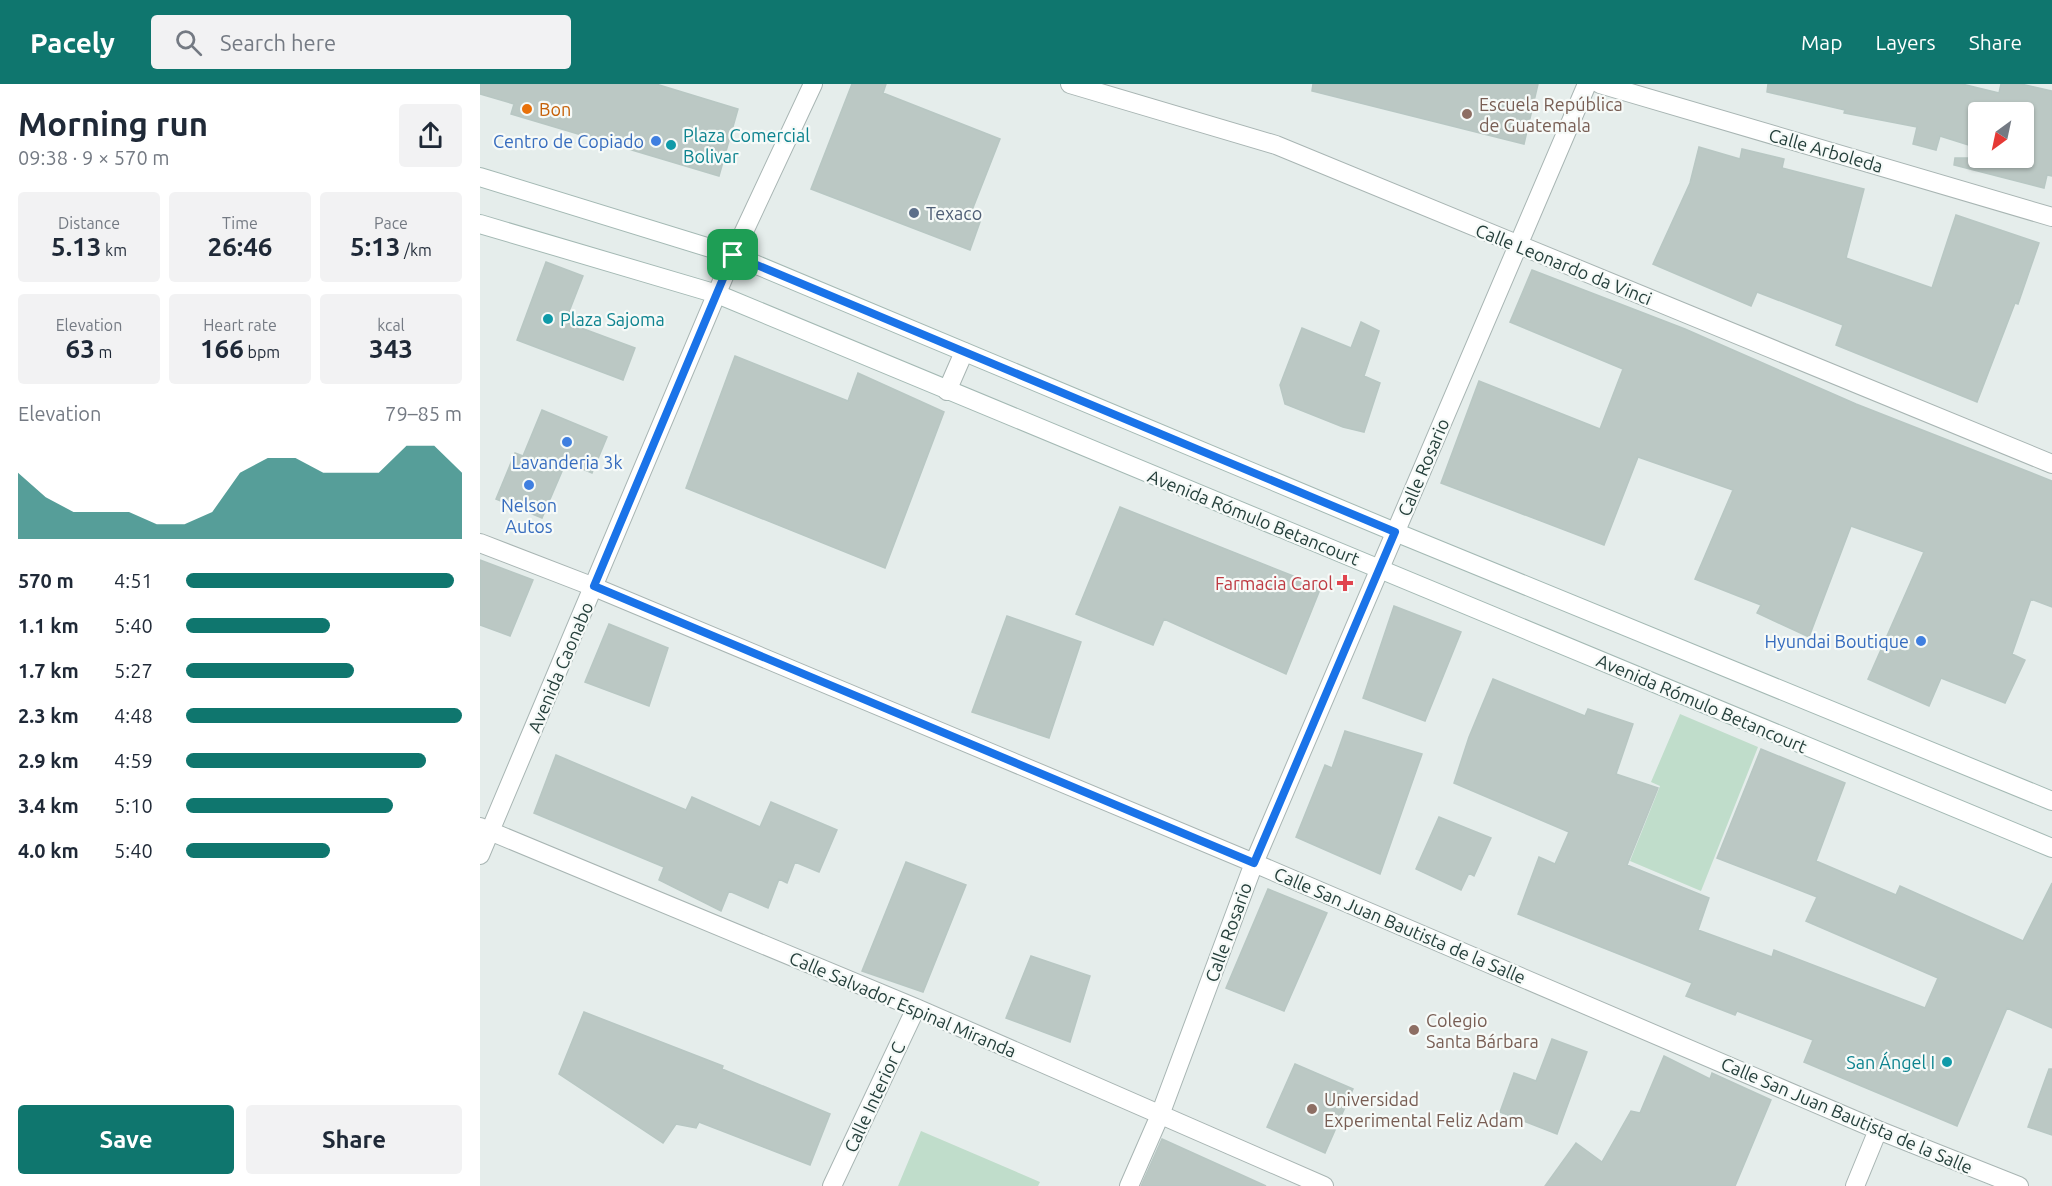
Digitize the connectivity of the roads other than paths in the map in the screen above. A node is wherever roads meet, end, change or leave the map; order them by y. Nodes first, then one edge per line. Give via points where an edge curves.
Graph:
1 (813, 84) edge
2 (1070, 84) edge
3 (1587, 84) edge
4 (1600, 84) edge
5 (480, 177) edge
6 (2052, 217) edge
7 (480, 224) edge
8 (1518, 246) junction
9 (733, 255) junction
10 (717, 294) junction
11 (964, 352) junction
12 (946, 392) junction
13 (2052, 464) edge
14 (1395, 532) junction
15 (480, 543) edge
16 (1379, 569) junction
17 (594, 586) junction
18 (2052, 801) edge
19 (485, 830) edge
20 (2052, 848) edge
21 (480, 855) edge
22 (1254, 863) junction
23 (916, 1008) junction
24 (1160, 1114) junction
25 (1878, 1130) junction
26 (832, 1186) edge
27 (1129, 1186) edge
28 (1324, 1186) edge
29 (1855, 1186) edge
30 (2019, 1186) edge

1 - 9 street, Avenida Caonabo
2 - 8 street, Calle Leonardo da Vinci via 1276,145
3 - 8 street, Calle Rosario
4 - 6 street, Calle Arboleda
5 - 9 street
7 - 10 street, Avenida Rómulo Betancourt
8 - 13 street, Calle Leonardo da Vinci
8 - 14 street, Calle Rosario
9 - 10 street, Avenida Caonabo
9 - 11 street
10 - 12 street, Avenida Rómulo Betancourt
10 - 17 street, Avenida Caonabo
11 - 12 street
11 - 14 street
12 - 16 street, Avenida Rómulo Betancourt
14 - 16 street, Calle Rosario
14 - 18 street
15 - 17 street, Calle San Juan Bautista de la Salle
16 - 20 street, Avenida Rómulo Betancourt
16 - 22 street, Calle Rosario
17 - 19 street, Avenida Caonabo
17 - 22 street, Calle San Juan Bautista de la Salle
19 - 21 street, Avenida Caonabo
19 - 23 street, Calle Salvador Espinal Miranda
22 - 24 street, Calle Rosario
22 - 25 street, Calle San Juan Bautista de la Salle
23 - 24 street, Calle Salvador Espinal Miranda
23 - 26 street, Calle Interior C
24 - 27 street, Calle Rosario
24 - 28 street, Calle Salvador Espinal Miranda
25 - 29 street
25 - 30 street, Calle San Juan Bautista de la Salle

